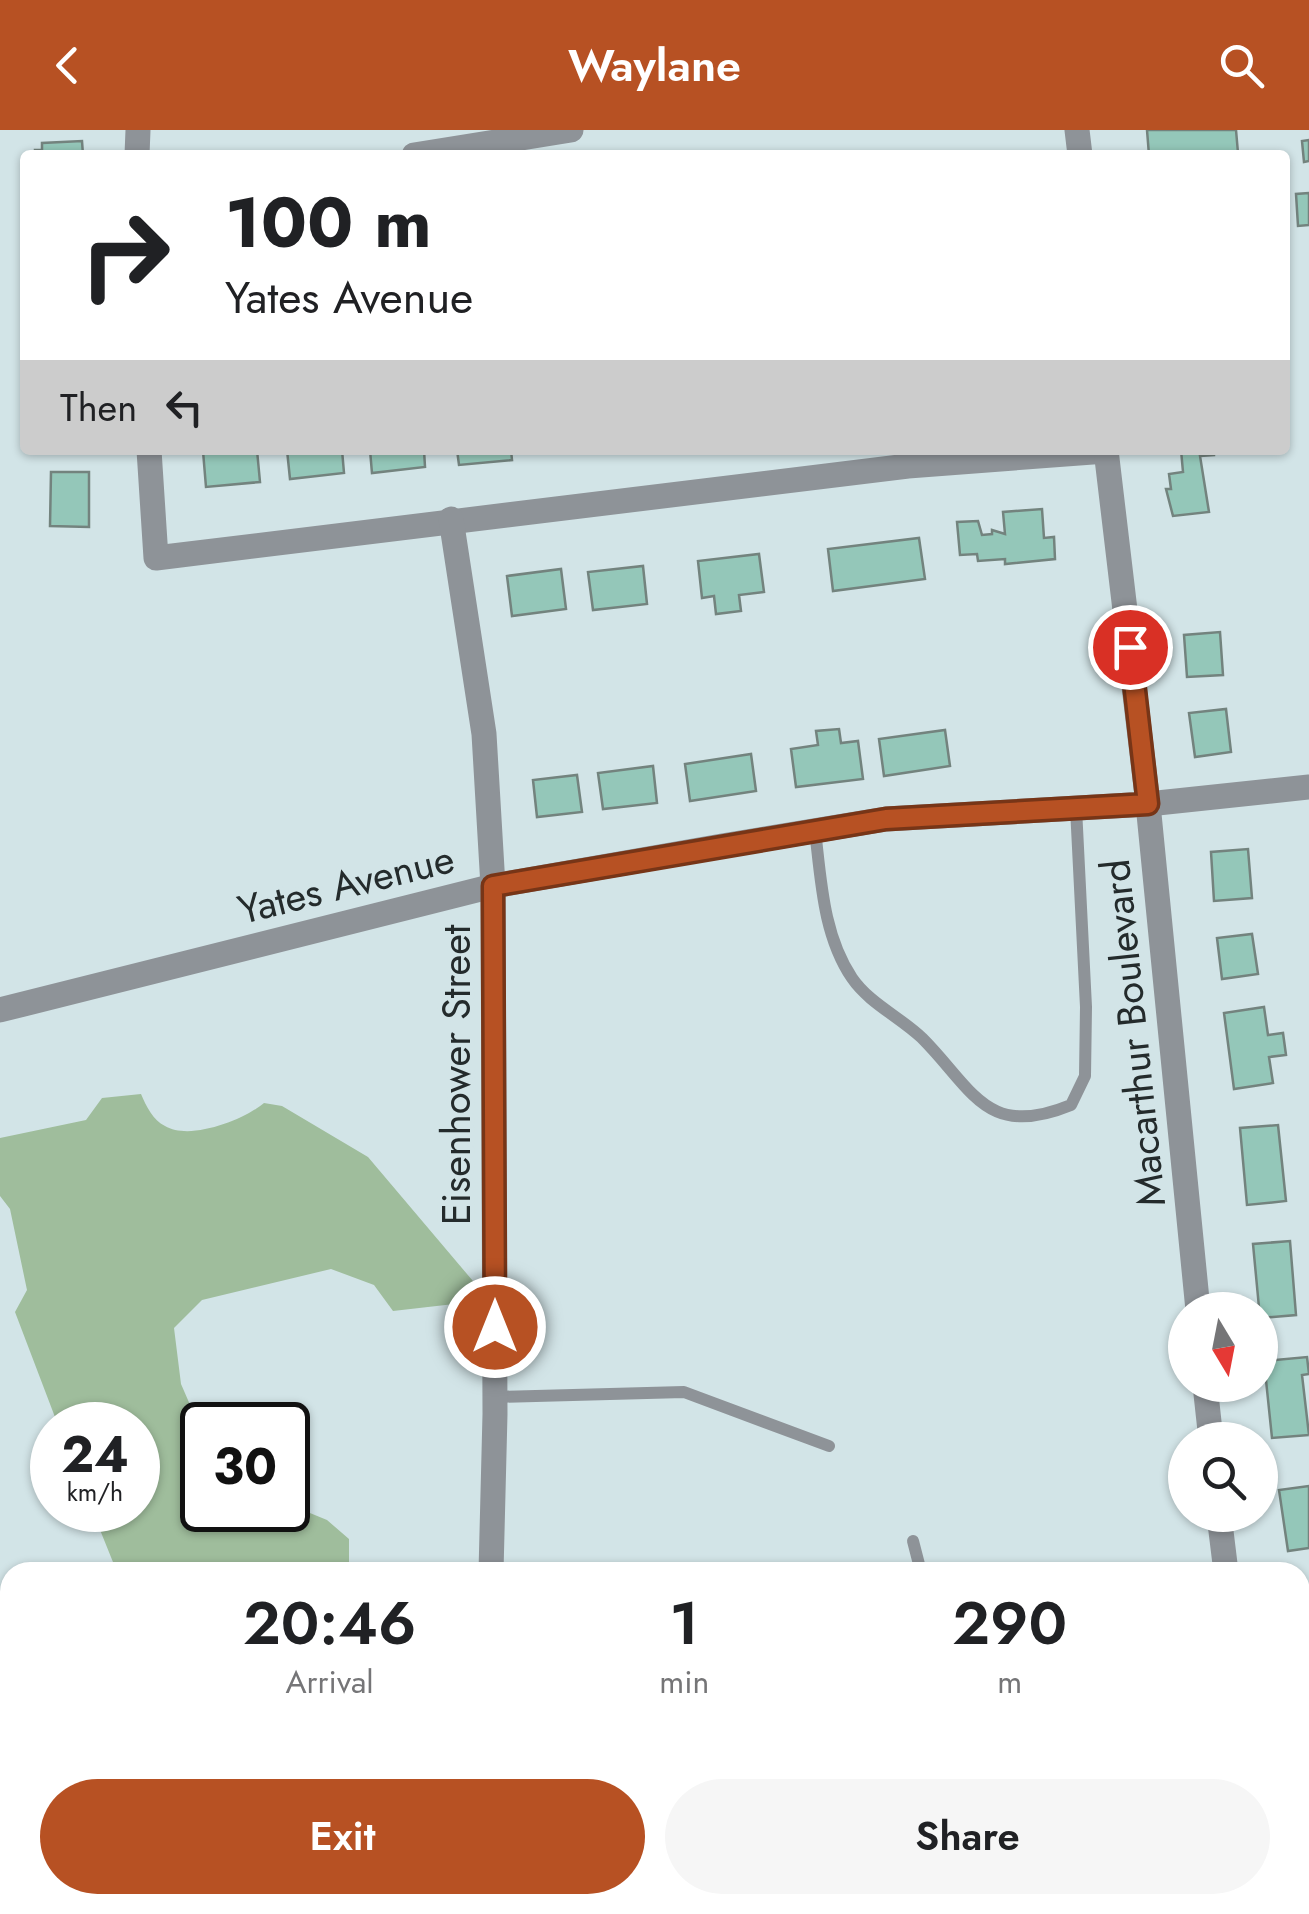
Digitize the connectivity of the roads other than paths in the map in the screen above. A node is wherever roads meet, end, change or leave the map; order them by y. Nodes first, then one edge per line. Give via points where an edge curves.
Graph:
1 (571, 130) edge
2 (445, 150) edge
3 (148, 455) edge
4 (1044, 455) edge
5 (1107, 455) edge
6 (452, 519) junction
7 (1309, 786) edge
8 (1148, 804) junction
9 (1076, 808) junction
10 (815, 830) junction
11 (493, 886) junction
12 (0, 1010) edge
13 (1196, 1292) edge
14 (496, 1396) junction
15 (828, 1446) dead end
16 (1222, 1532) edge
17 (913, 1542) dead end
18 (491, 1562) edge
19 (918, 1562) edge
20 (1225, 1562) edge

1 - 2 street
3 - 6 street via 156,558
4 - 6 street
5 - 8 street, Macarthur Boulevard
6 - 11 street, Eisenhower Street via 484,734
7 - 8 street, Yates Avenue
8 - 9 street, Yates Avenue
8 - 13 street, Macarthur Boulevard
9 - 10 street, Yates Avenue
9 - 10 lane via 1085,1076 1072,1104 1039,1118 998,1112 968,1094 924,1040 852,978 823,901
10 - 11 street, Yates Avenue
11 - 12 street, Yates Avenue
11 - 14 street, Eisenhower Street
14 - 15 lane via 684,1392
14 - 18 street, Eisenhower Street
16 - 20 street
17 - 19 lane

